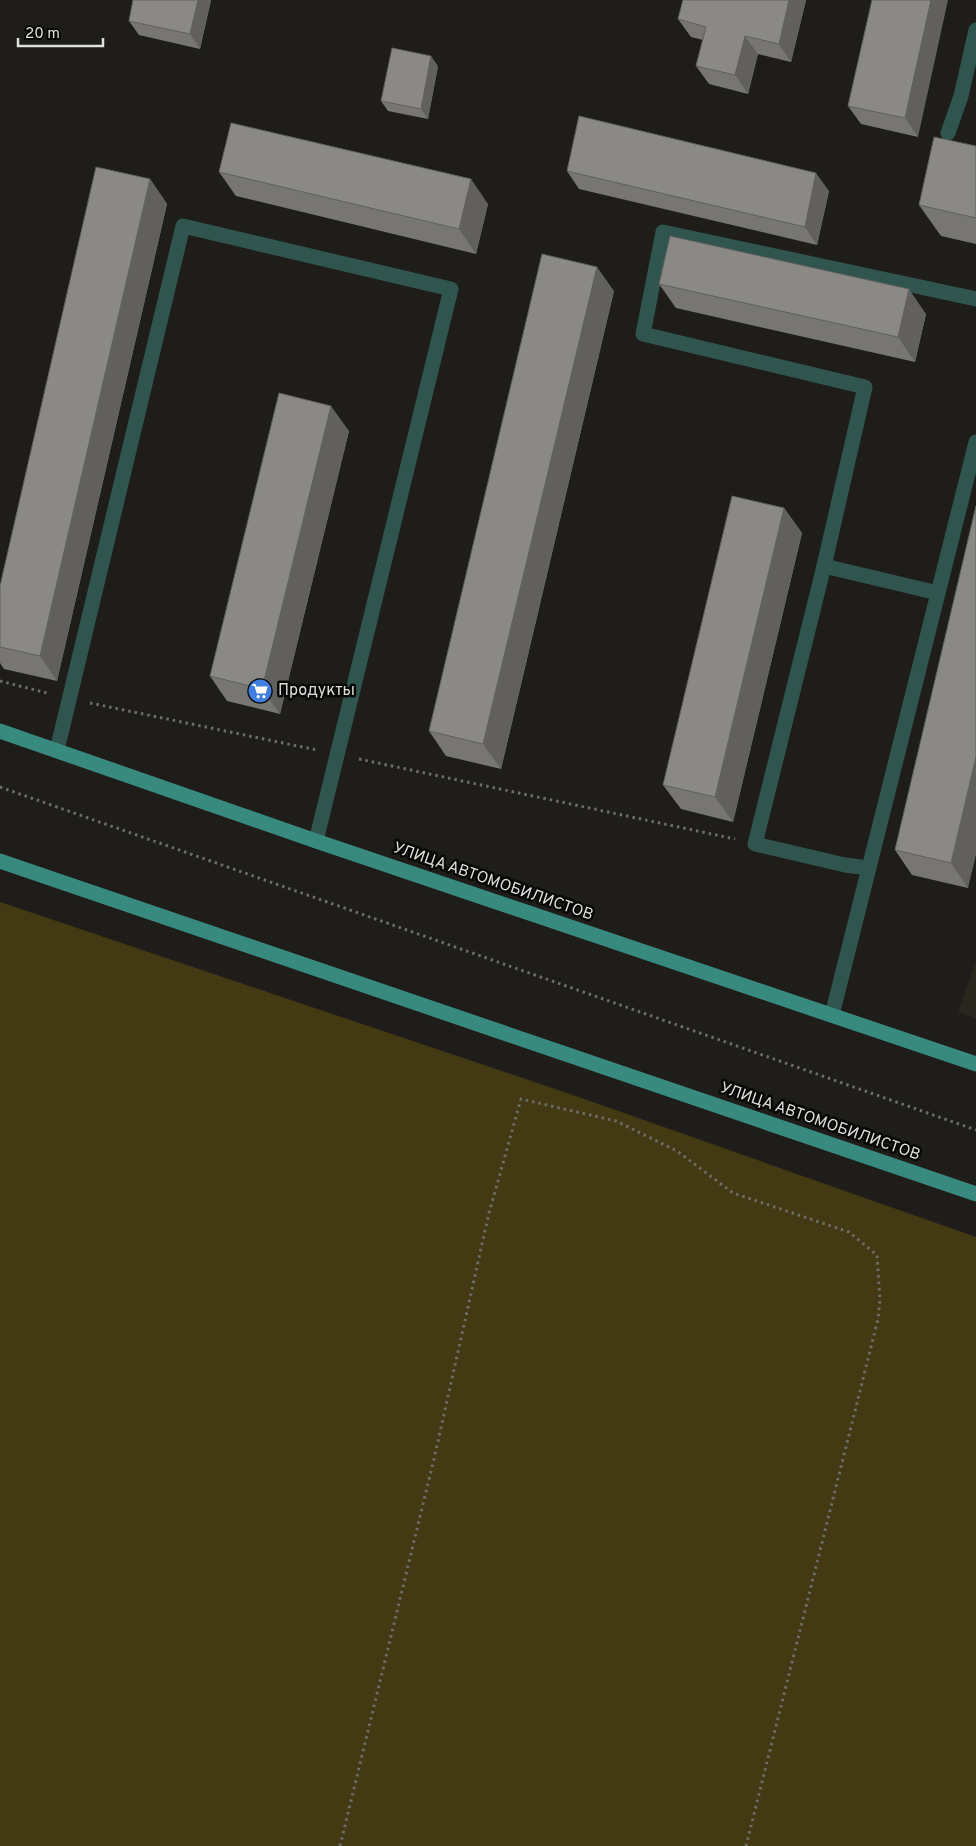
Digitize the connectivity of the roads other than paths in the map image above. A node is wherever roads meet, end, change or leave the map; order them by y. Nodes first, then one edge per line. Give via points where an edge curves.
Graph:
1 (976, 30) edge
2 (948, 132) dead end
3 (976, 299) edge
4 (976, 442) edge
5 (824, 566) junction
6 (938, 593) junction
7 (0, 731) edge
8 (57, 750) junction
9 (316, 841) junction
10 (0, 861) edge
11 (868, 868) junction
12 (832, 1015) junction
13 (976, 1064) edge
14 (976, 1194) edge

1 - 2 lane via 961,96
3 - 5 lane via 663,232 643,334 865,386
4 - 6 lane
5 - 6 lane
5 - 11 lane via 755,844
6 - 11 lane
7 - 8 main road, УЛИЦА АВТОМОБИЛИСТОВ
8 - 9 main road, УЛИЦА АВТОМОБИЛИСТОВ
8 - 9 lane via 182,226 451,289
9 - 12 main road, УЛИЦА АВТОМОБИЛИСТОВ
10 - 14 main road, УЛИЦА АВТОМОБИЛИСТОВ
11 - 12 lane
12 - 13 main road, УЛИЦА АВТОМОБИЛИСТОВ

